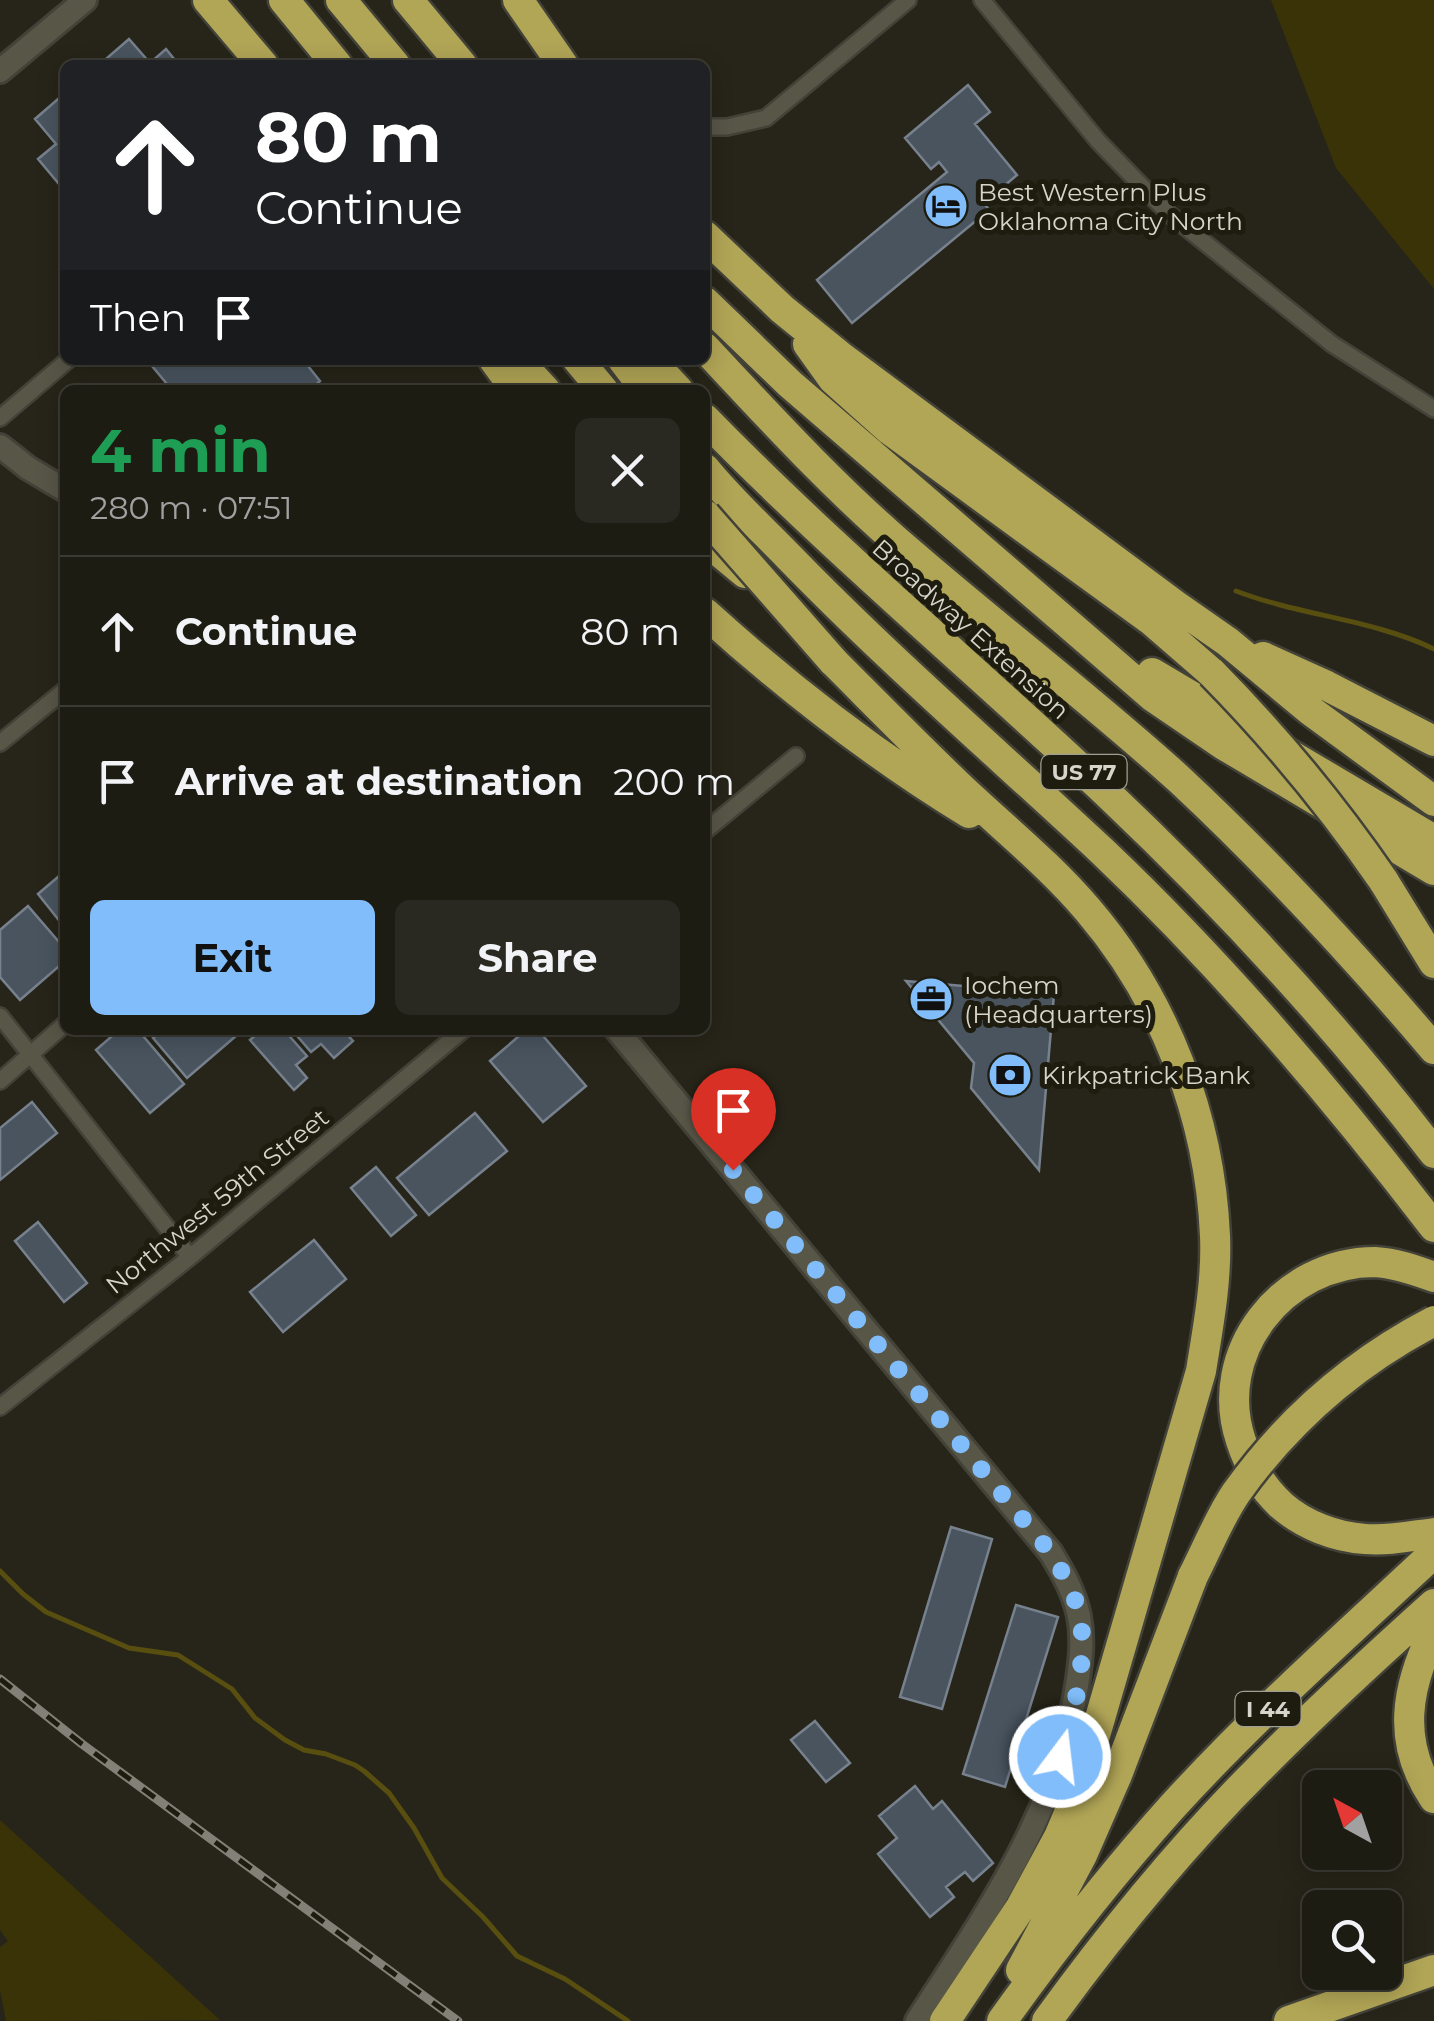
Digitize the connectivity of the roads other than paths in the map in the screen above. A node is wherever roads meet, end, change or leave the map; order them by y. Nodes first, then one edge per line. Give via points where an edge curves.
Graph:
1 (85, 0) edge
2 (208, 0) edge
3 (284, 0) edge
4 (341, 0) edge
5 (408, 0) edge
6 (518, 0) edge
7 (908, 0) edge
8 (982, 0) edge
9 (259, 60) edge
10 (333, 60) edge
11 (391, 60) edge
12 (458, 60) edge
13 (560, 60) edge
14 (0, 71) edge
15 (710, 127) edge
16 (710, 241) edge
17 (710, 307) edge
18 (782, 310) junction
19 (710, 353) edge
20 (62, 365) edge
21 (522, 365) edge
22 (582, 365) edge
23 (627, 365) edge
24 (655, 365) edge
25 (540, 385) edge
26 (598, 385) edge
27 (642, 385) edge
28 (673, 385) edge
29 (1434, 410) edge
30 (0, 418) edge
31 (710, 424) edge
32 (0, 446) edge
33 (710, 474) edge
34 (60, 487) edge
35 (710, 521) edge
36 (710, 544) edge
37 (710, 618) edge
38 (1068, 622) junction
39 (1228, 642) junction
40 (60, 694) edge
41 (1434, 741) edge
42 (0, 744) edge
43 (796, 756) dead end
44 (1434, 801) edge
45 (1066, 818) junction
46 (710, 827) edge
47 (1434, 840) edge
48 (1022, 846) junction
49 (1434, 870) edge
50 (1434, 963) edge
51 (0, 1016) edge
52 (60, 1028) edge
53 (457, 1035) edge
54 (621, 1035) edge
55 (1434, 1049) edge
56 (30, 1054) junction
57 (0, 1081) edge
58 (1434, 1154) edge
59 (1434, 1227) edge
60 (190, 1257) junction
61 (1434, 1278) edge
62 (1434, 1320) edge
63 (0, 1407) edge
64 (1434, 1533) edge
65 (1434, 1553) edge
66 (1434, 1604) edge
67 (1434, 1630) edge
68 (1434, 1798) edge
69 (1432, 1970) edge
70 (916, 2021) edge
71 (945, 2021) edge
72 (994, 2021) edge
73 (1002, 2021) edge
74 (1047, 2021) edge
75 (1289, 2021) edge

1 - 14 street
2 - 9 highway
3 - 10 highway
4 - 11 highway
5 - 12 highway
6 - 13 highway
7 - 15 street via 766,118
8 - 29 street via 1098,141 1169,214 1332,344
16 - 18 highway
17 - 38 highway via 790,384
18 - 39 highway
18 - 50 highway, bridge via 833,378 890,430 1152,621 1212,673 1306,776
19 - 55 highway, Broadway Extension / US 77 via 911,554 1193,794 1308,908
20 - 30 street
21 - 25 highway
22 - 26 highway
23 - 27 highway
24 - 28 highway
31 - 58 highway, Broadway Extension / US 77 via 1166,850 1276,965
32 - 34 street
33 - 45 highway via 835,605
35 - 48 highway, bridge via 834,661
36 - 45 highway
37 - 48 highway via 824,715
38 - 47 highway
38 - 49 highway via 1152,696 1224,745
39 - 41 highway
39 - 44 highway
40 - 42 street
43 - 46 street
45 - 59 highway via 1258,1014
48 - 71 highway via 1088,910 1126,960 1179,1062 1208,1173 1215,1238 1211,1308 1201,1372 1080,1788 1020,1906
51 - 56 street
52 - 56 street
53 - 60 street, Northwest 59th Street
54 - 70 street via 1051,1553 1073,1592 1080,1668 1052,1784 997,1897
56 - 57 street
56 - 60 street
60 - 63 street, Northwest 59th Street
61 - 64 highway via 1379,1262 1336,1267 1299,1283 1248,1339 1234,1405 1257,1478 1300,1518 1364,1540
62 - 72 highway, bridge via 1320,1397 1234,1496 1193,1576 1082,1855
65 - 73 highway, I 44 via 1172,1808
66 - 74 highway, I 44 via 1198,1833
67 - 68 highway via 1410,1692 1408,1718 1417,1764
69 - 75 highway

